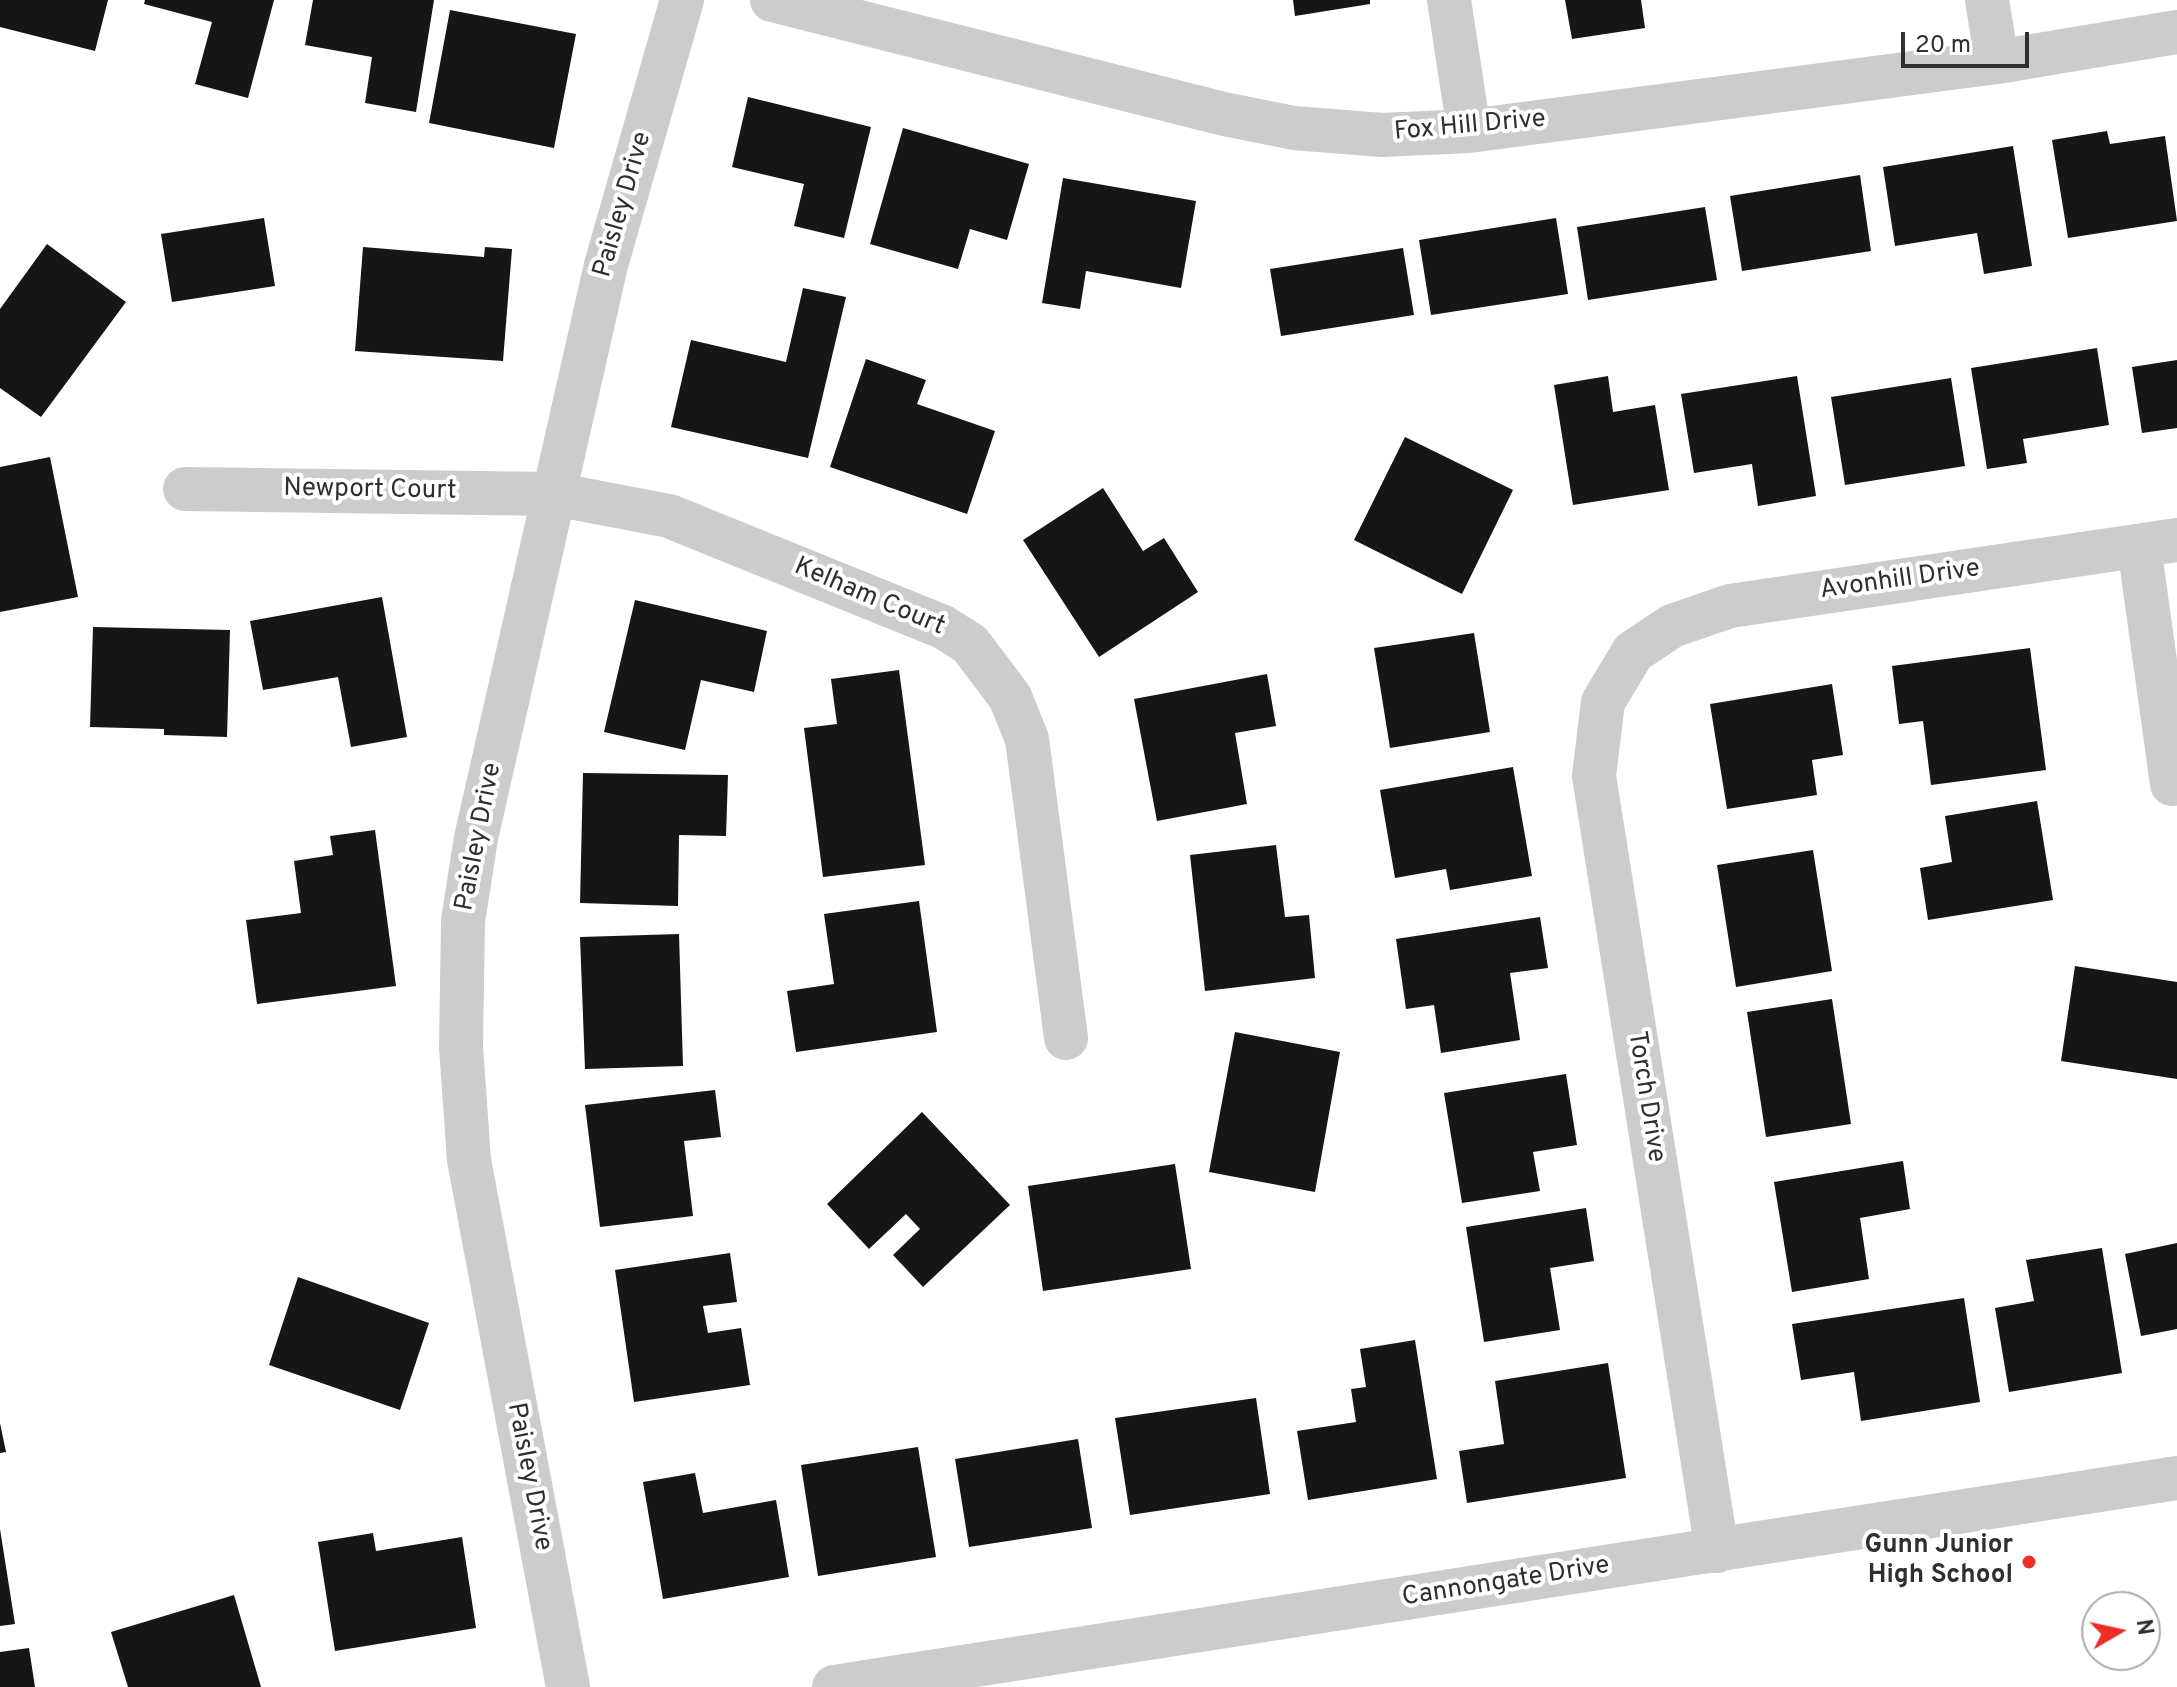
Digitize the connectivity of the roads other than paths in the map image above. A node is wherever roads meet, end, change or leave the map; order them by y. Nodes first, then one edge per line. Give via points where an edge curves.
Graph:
1 (682, 0) edge
2 (772, 0) edge
3 (1449, 0) edge
4 (1987, 0) edge
5 (2177, 32) edge
6 (1997, 62) junction
7 (1469, 131) junction
8 (185, 489) dead end
9 (554, 494) junction
10 (2158, 543) edge
11 (1633, 652) joint
12 (2172, 784) dead end
13 (1066, 1038) dead end
14 (2177, 1478) edge
15 (1717, 1551) junction
16 (568, 1687) edge
17 (834, 1687) edge

1 - 9 street, Paisley Drive via 606,265
2 - 7 street, Fox Hill Drive via 1294,128 1382,135
3 - 7 street
4 - 6 street
5 - 6 street, Fox Hill Drive
6 - 7 street, Fox Hill Drive
8 - 9 street, Newport Court
9 - 13 street, Kelham Court via 669,516 943,627 970,644 1010,697 1027,739
9 - 16 street, Paisley Drive via 476,838 463,921 461,1047 469,1160
10 - 11 street, Avonhill Drive via 1730,606 1672,626
10 - 12 street
11 - 15 street, Torch Drive via 1603,702 1594,776
14 - 15 street, Cannongate Drive
15 - 17 street, Cannongate Drive

